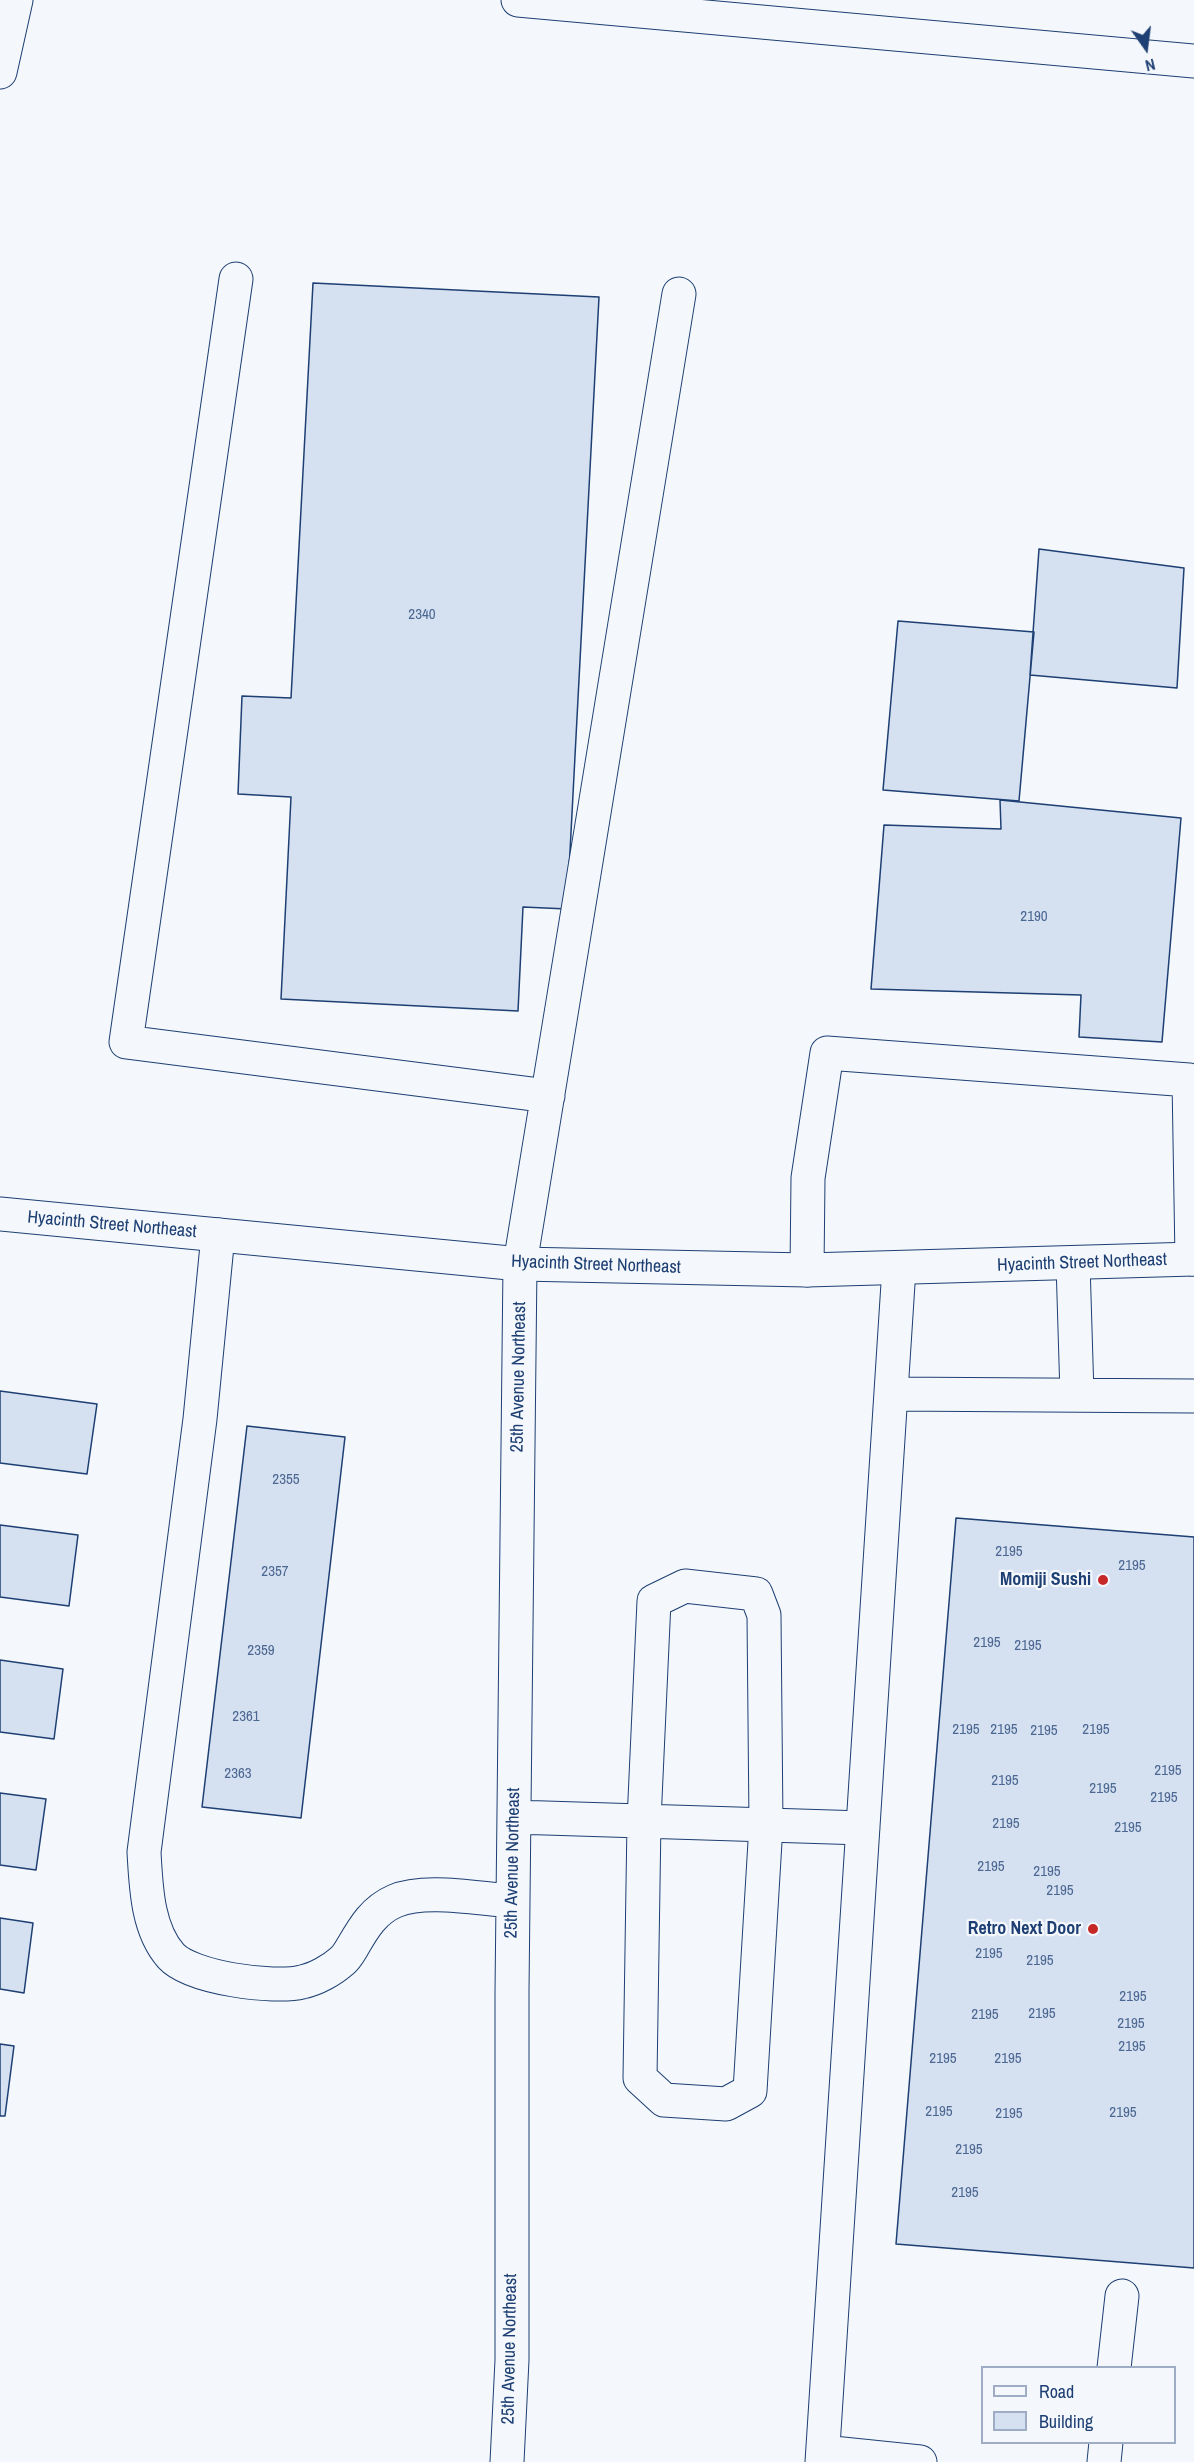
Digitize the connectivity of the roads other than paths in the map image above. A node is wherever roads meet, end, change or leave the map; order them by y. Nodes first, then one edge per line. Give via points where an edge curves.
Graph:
1 (16, 0) edge
2 (518, 0) edge
3 (1194, 62) edge
4 (0, 72) edge
5 (236, 279) dead end
6 (679, 294) dead end
7 (548, 1096) junction
8 (0, 1214) edge
9 (218, 1235) junction
10 (1193, 1259) edge
11 (1073, 1263) junction
12 (520, 1264) junction
13 (899, 1268) junction
14 (807, 1270) junction
15 (891, 1394) junction
16 (1077, 1395) junction
17 (1194, 1396) edge
18 (514, 1817) junction
19 (644, 1821) junction
20 (766, 1825) junction
21 (863, 1828) junction
22 (513, 1901) junction
23 (1122, 2296) dead end
24 (1114, 2366) edge
25 (1106, 2444) edge
26 (823, 2457) edge
27 (507, 2462) edge
28 (920, 2462) edge
29 (1104, 2462) edge

1 - 4 main road
2 - 3 main road
5 - 7 main road via 126,1042
6 - 7 main road, 25th Avenue Northeast
7 - 12 main road, 25th Avenue Northeast
8 - 9 main road, Hyacinth Street Northeast
9 - 12 main road, Hyacinth Street Northeast
9 - 22 main road via 200,1419 144,1852 147,1896 159,1937 172,1957 195,1970 243,1982 301,1982 320,1976 344,1960 374,1913 393,1901 414,1894
10 - 11 main road, Hyacinth Street Northeast
10 - 14 main road via 1189,1080 827,1053 808,1178
11 - 13 main road, Hyacinth Street Northeast
11 - 16 main road
12 - 14 main road, Hyacinth Street Northeast
12 - 18 main road, 25th Avenue Northeast
13 - 14 main road, Hyacinth Street Northeast
13 - 15 main road
15 - 16 main road
15 - 21 main road
16 - 17 main road
18 - 19 main road
18 - 22 main road, 25th Avenue Northeast
19 - 20 main road
19 - 20 main road via 654,1600 685,1586 756,1594 764,1615
19 - 20 main road via 640,2078 664,2100 726,2104 750,2091
20 - 21 main road
21 - 26 main road
22 - 27 main road, 25th Avenue Northeast via 512,2360
23 - 24 main road
25 - 29 main road
26 - 28 main road

